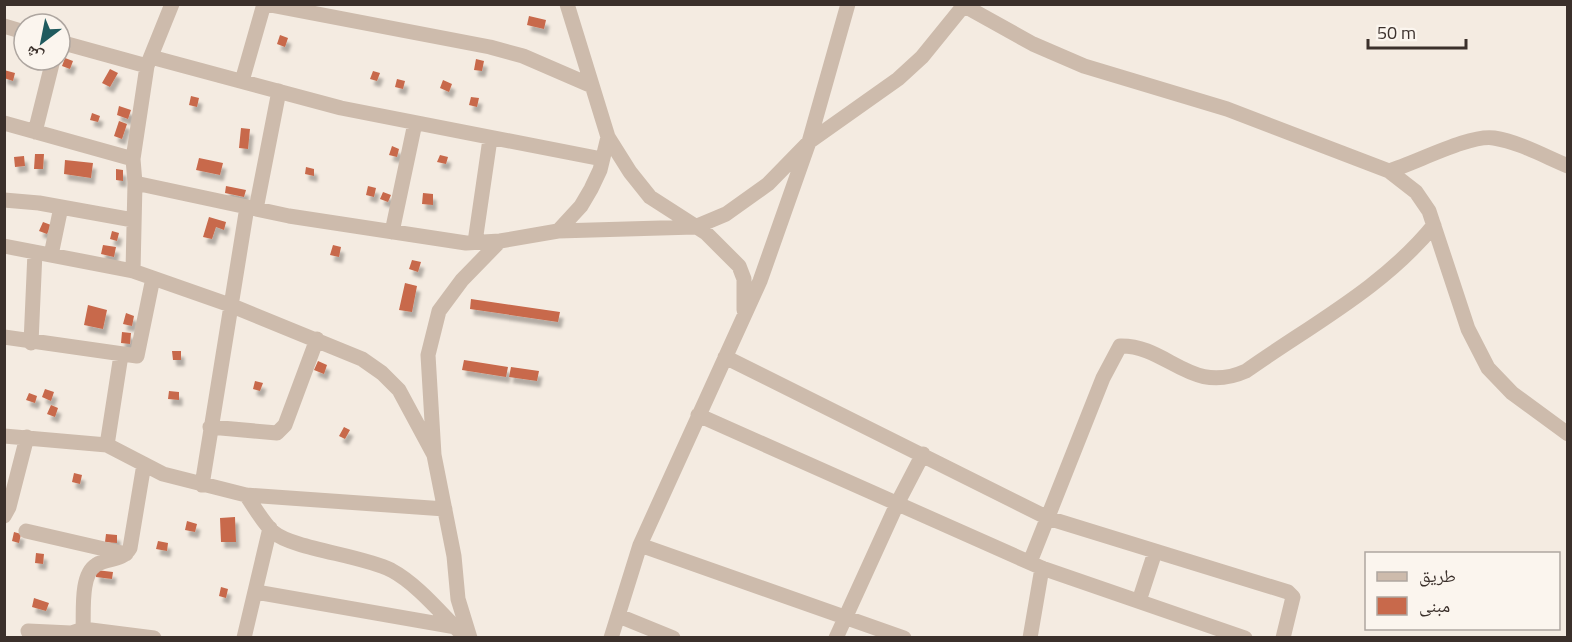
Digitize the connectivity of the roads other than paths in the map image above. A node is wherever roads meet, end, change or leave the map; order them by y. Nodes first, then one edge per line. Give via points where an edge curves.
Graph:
1 (171, 4) edge
2 (265, 4) edge
3 (567, 4) edge
4 (848, 4) edge
5 (963, 5) edge
6 (72, 45) edge
7 (149, 62) junction
8 (50, 72) edge
9 (242, 81) junction
10 (590, 85) junction
11 (279, 91) junction
12 (4, 123) edge
13 (415, 123) junction
14 (35, 132) junction
15 (608, 137) junction
16 (490, 139) junction
17 (809, 142) junction
18 (133, 159) junction
19 (602, 159) junction
20 (1568, 166) edge
21 (1389, 171) junction
22 (135, 183) junction
23 (4, 200) edge
24 (61, 207) junction
25 (251, 208) junction
26 (133, 220) junction
27 (1434, 225) junction
28 (695, 227) junction
29 (558, 231) junction
30 (392, 232) junction
31 (500, 241) junction
32 (475, 242) junction
33 (4, 246) edge
34 (35, 252) junction
35 (51, 255) junction
36 (133, 271) junction
37 (153, 278) junction
38 (230, 306) junction
39 (744, 319) junction
40 (4, 338) edge
41 (317, 339) junction
42 (31, 343) junction
43 (121, 355) junction
44 (725, 357) junction
45 (698, 415) junction
46 (210, 427) junction
47 (1568, 434) edge
48 (4, 436) edge
49 (27, 437) junction
50 (107, 445) junction
51 (923, 454) junction
52 (434, 455) junction
53 (144, 464) junction
54 (202, 485) junction
55 (246, 495) junction
56 (898, 502) junction
57 (445, 508) junction
58 (4, 516) edge
59 (1047, 518) junction
60 (270, 528) junction
61 (26, 531) dead end
62 (640, 545) junction
63 (1155, 552) junction
64 (126, 554) junction
65 (1036, 565) junction
66 (256, 592) junction
67 (1139, 601) junction
68 (619, 616) junction
69 (845, 616) junction
70 (83, 629) junction
71 (1206, 631) edge
72 (464, 634) edge
73 (32, 638) edge
74 (154, 638) edge
75 (244, 638) edge
76 (611, 638) edge
77 (673, 638) edge
78 (836, 638) edge
79 (904, 638) edge
80 (1030, 638) edge
81 (1245, 638) edge
82 (1283, 638) edge

1 - 7 street
2 - 9 street
2 - 10 street via 490,47 523,56
3 - 10 street
4 - 17 street
5 - 17 street via 922,57 898,79
5 - 21 street via 1033,44 1084,66 1227,109
6 - 7 street
7 - 9 street
7 - 18 street
8 - 14 street
9 - 11 street
10 - 15 street
11 - 13 street
11 - 25 street
12 - 14 street
13 - 16 street
13 - 30 street
14 - 18 street
15 - 19 street
15 - 28 street via 650,197
16 - 19 street
16 - 32 street
17 - 28 street via 768,184 726,214
17 - 39 street
18 - 22 street
19 - 29 street via 581,206
20 - 21 street via 1492,137 1456,144
21 - 27 street via 1408,183 1422,199
22 - 25 street
22 - 26 street
23 - 24 street
24 - 26 street
24 - 35 street
25 - 30 street
25 - 38 street
26 - 36 street
27 - 47 street via 1468,329 1488,368 1512,393
27 - 59 street via 1406,257 1373,285 1246,371 1229,378 1210,380 1142,351 1120,346 1094,398
28 - 29 street
28 - 39 street via 739,266 744,279
29 - 31 street
30 - 32 street
31 - 32 street
31 - 52 street via 462,280 440,311 432,332 428,355
33 - 34 street
34 - 35 street
34 - 42 street
35 - 36 street
36 - 37 street
37 - 38 street
37 - 43 street via 140,352 134,357
38 - 41 street
38 - 46 street
39 - 44 street
40 - 42 street
41 - 46 street via 285,425 277,433
41 - 52 street via 362,358 382,373 399,390
42 - 43 street
43 - 50 street
44 - 45 street
44 - 51 street
45 - 56 street
45 - 62 street
46 - 54 street
48 - 49 street
49 - 50 street
49 - 58 street
50 - 53 street
51 - 56 street
51 - 59 street
52 - 57 street
53 - 54 street
53 - 64 street
54 - 55 street
55 - 57 street
55 - 60 street
56 - 65 street
56 - 69 street
57 - 72 street
59 - 63 street
59 - 65 street
60 - 66 street
60 - 72 street via 288,540 369,560 393,571
61 - 64 street
62 - 68 street
62 - 69 street
63 - 67 street
63 - 82 street via 1288,592 1293,597
64 - 70 street via 96,565 87,577
65 - 67 street
65 - 80 street
66 - 72 street
66 - 75 street
67 - 71 street
68 - 76 street
68 - 77 street
69 - 78 street
69 - 79 street
70 - 73 street via 70,633 28,631
70 - 74 street
71 - 81 street

